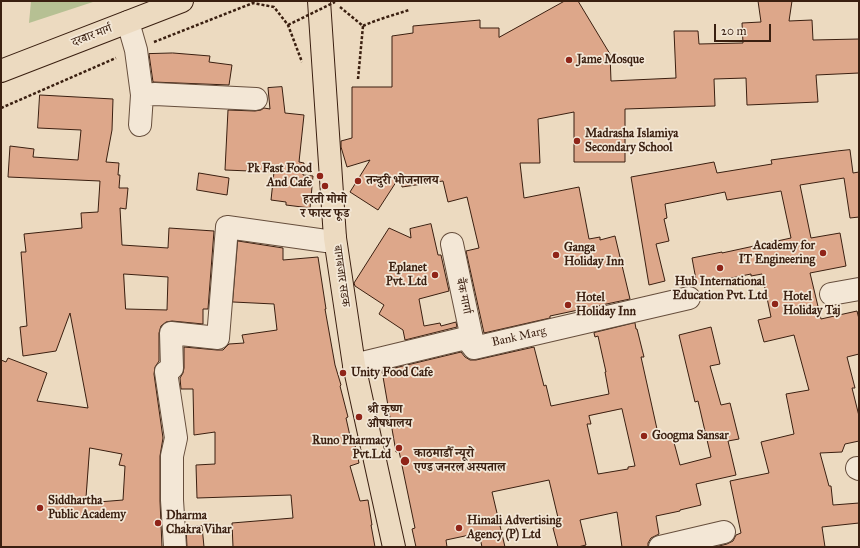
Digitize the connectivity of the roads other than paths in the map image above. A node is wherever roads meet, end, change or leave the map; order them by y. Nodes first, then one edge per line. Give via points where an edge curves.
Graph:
1 (182, 1) edge
2 (330, 1) edge
3 (128, 22) junction
4 (1, 71) edge
5 (142, 95) junction
6 (256, 99) dead end
7 (140, 125) dead end
8 (336, 238) junction
9 (452, 244) dead end
10 (859, 289) edge
11 (831, 294) dead end
12 (689, 298) dead end
13 (474, 348) junction
14 (354, 365) junction
15 (724, 532) dead end
16 (175, 547) edge
17 (394, 547) edge
18 (660, 547) edge

1 - 3 main road, दरबार मार्ग
2 - 8 main road, बागबजार सडक
3 - 4 main road, दरबार मार्ग
3 - 5 street via 136,50
5 - 6 street
5 - 7 street
8 - 14 main road, बागबजार सडक
8 - 16 street via 326,241 227,227 218,338 171,333 172,368 166,372 176,438 172,456
9 - 13 street, बैंक मार्गा
10 - 11 street
12 - 13 street, Bank Marg
13 - 14 street via 466,338
14 - 17 main road, बागबजार सडक
15 - 18 street

